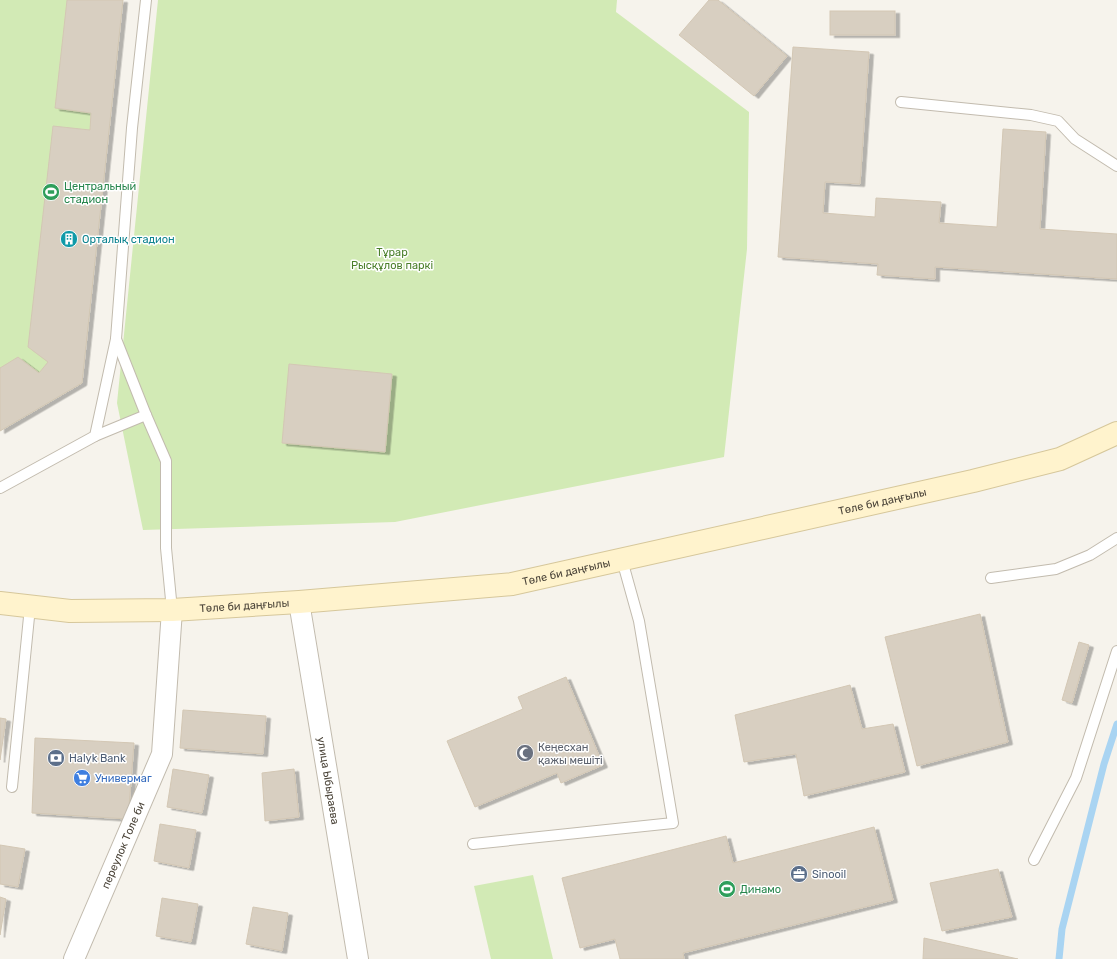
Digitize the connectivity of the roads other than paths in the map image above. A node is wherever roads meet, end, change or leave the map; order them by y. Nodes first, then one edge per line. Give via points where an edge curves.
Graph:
1 (146, 0) edge
2 (901, 102) dead end
3 (1117, 166) edge
4 (116, 339) junction
5 (146, 414) junction
6 (1117, 433) edge
7 (95, 436) junction
8 (0, 488) edge
9 (1117, 538) edge
10 (622, 560) junction
11 (991, 578) dead end
12 (299, 602) junction
13 (0, 603) edge
14 (30, 607) junction
15 (172, 610) junction
16 (1117, 651) edge
17 (12, 787) dead end
18 (473, 844) dead end
19 (1034, 860) dead end
20 (74, 959) edge
21 (358, 959) edge

1 - 4 lane via 132,128
2 - 3 lane via 1031,115 1058,121 1075,139
4 - 5 lane
4 - 7 lane
5 - 7 lane
5 - 15 lane via 166,461 166,548
6 - 10 street, Төле би даңғылы via 1046,463
7 - 8 lane
9 - 11 lane via 1090,555 1056,569
10 - 12 street, Төле би даңғылы via 512,584
10 - 18 lane via 639,621 673,823
12 - 15 street, Төле би даңғылы
12 - 21 street, улица Ыбыраева
13 - 14 street, Төле би даңғылы
14 - 15 street, Төле би даңғылы via 70,611
14 - 17 lane
15 - 20 street, переулок Толе би via 162,754
16 - 19 lane via 1076,778

